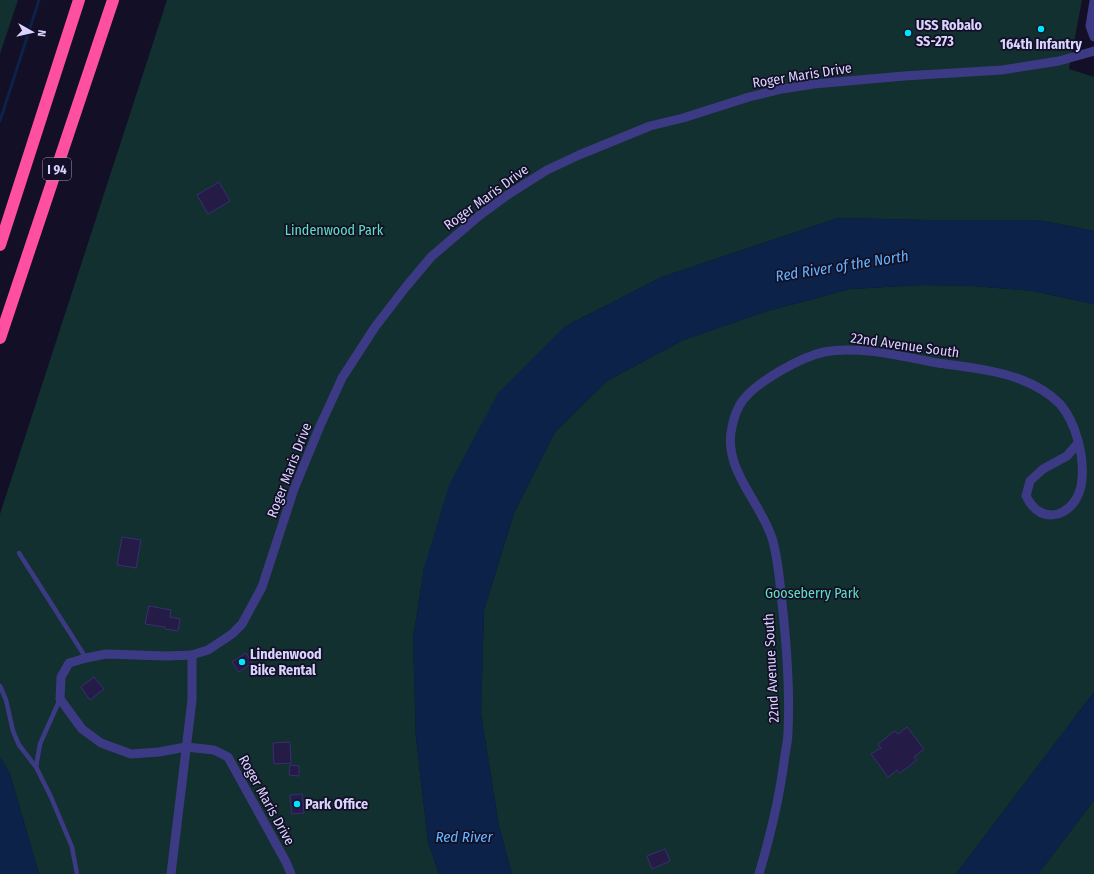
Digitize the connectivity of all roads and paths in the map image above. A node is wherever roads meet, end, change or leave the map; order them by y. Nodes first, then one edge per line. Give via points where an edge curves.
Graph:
1 (79, 0) edge
2 (113, 0) edge
3 (1094, 1) edge
4 (1094, 37) edge
5 (1094, 51) edge
6 (0, 245) edge
7 (0, 338) edge
8 (1078, 443) junction
9 (19, 552) dead end
10 (192, 655) junction
11 (86, 658) junction
12 (0, 686) edge
13 (60, 700) junction
14 (186, 747) junction
15 (36, 767) junction
16 (77, 874) edge
17 (171, 874) edge
18 (291, 874) edge
19 (759, 874) edge

1 - 6 highway, I 94
2 - 7 highway, I 94
3 - 4 street via 1090,26
5 - 10 street, Roger Maris Drive via 1059,61 1002,70 814,84 749,97 650,126 547,170 509,194 431,257 375,327 342,378 320,426 294,489 262,587 242,624 208,650
8 - 8 street, 22nd Avenue South via 1066,456 1043,469 1030,481 1026,496 1032,507 1043,514 1058,514 1071,506 1080,493 1082,461
8 - 19 street, 22nd Avenue South via 1071,422 1059,404 1043,391 1022,380 983,370 864,351 823,352 794,363 759,385 744,399 735,414 730,433 730,453 738,473 761,512 778,563 788,692 788,734 780,791
9 - 11 lane
10 - 11 street, Roger Maris Drive via 106,654
10 - 14 street via 192,700
11 - 13 street, Roger Maris Drive via 69,663 61,677
12 - 15 lane via 19,745
13 - 14 street, Roger Maris Drive via 82,729 101,743 130,754
13 - 15 lane via 40,744
14 - 17 street
14 - 18 street, Roger Maris Drive via 214,750 228,757
15 - 16 lane via 52,797 72,847

